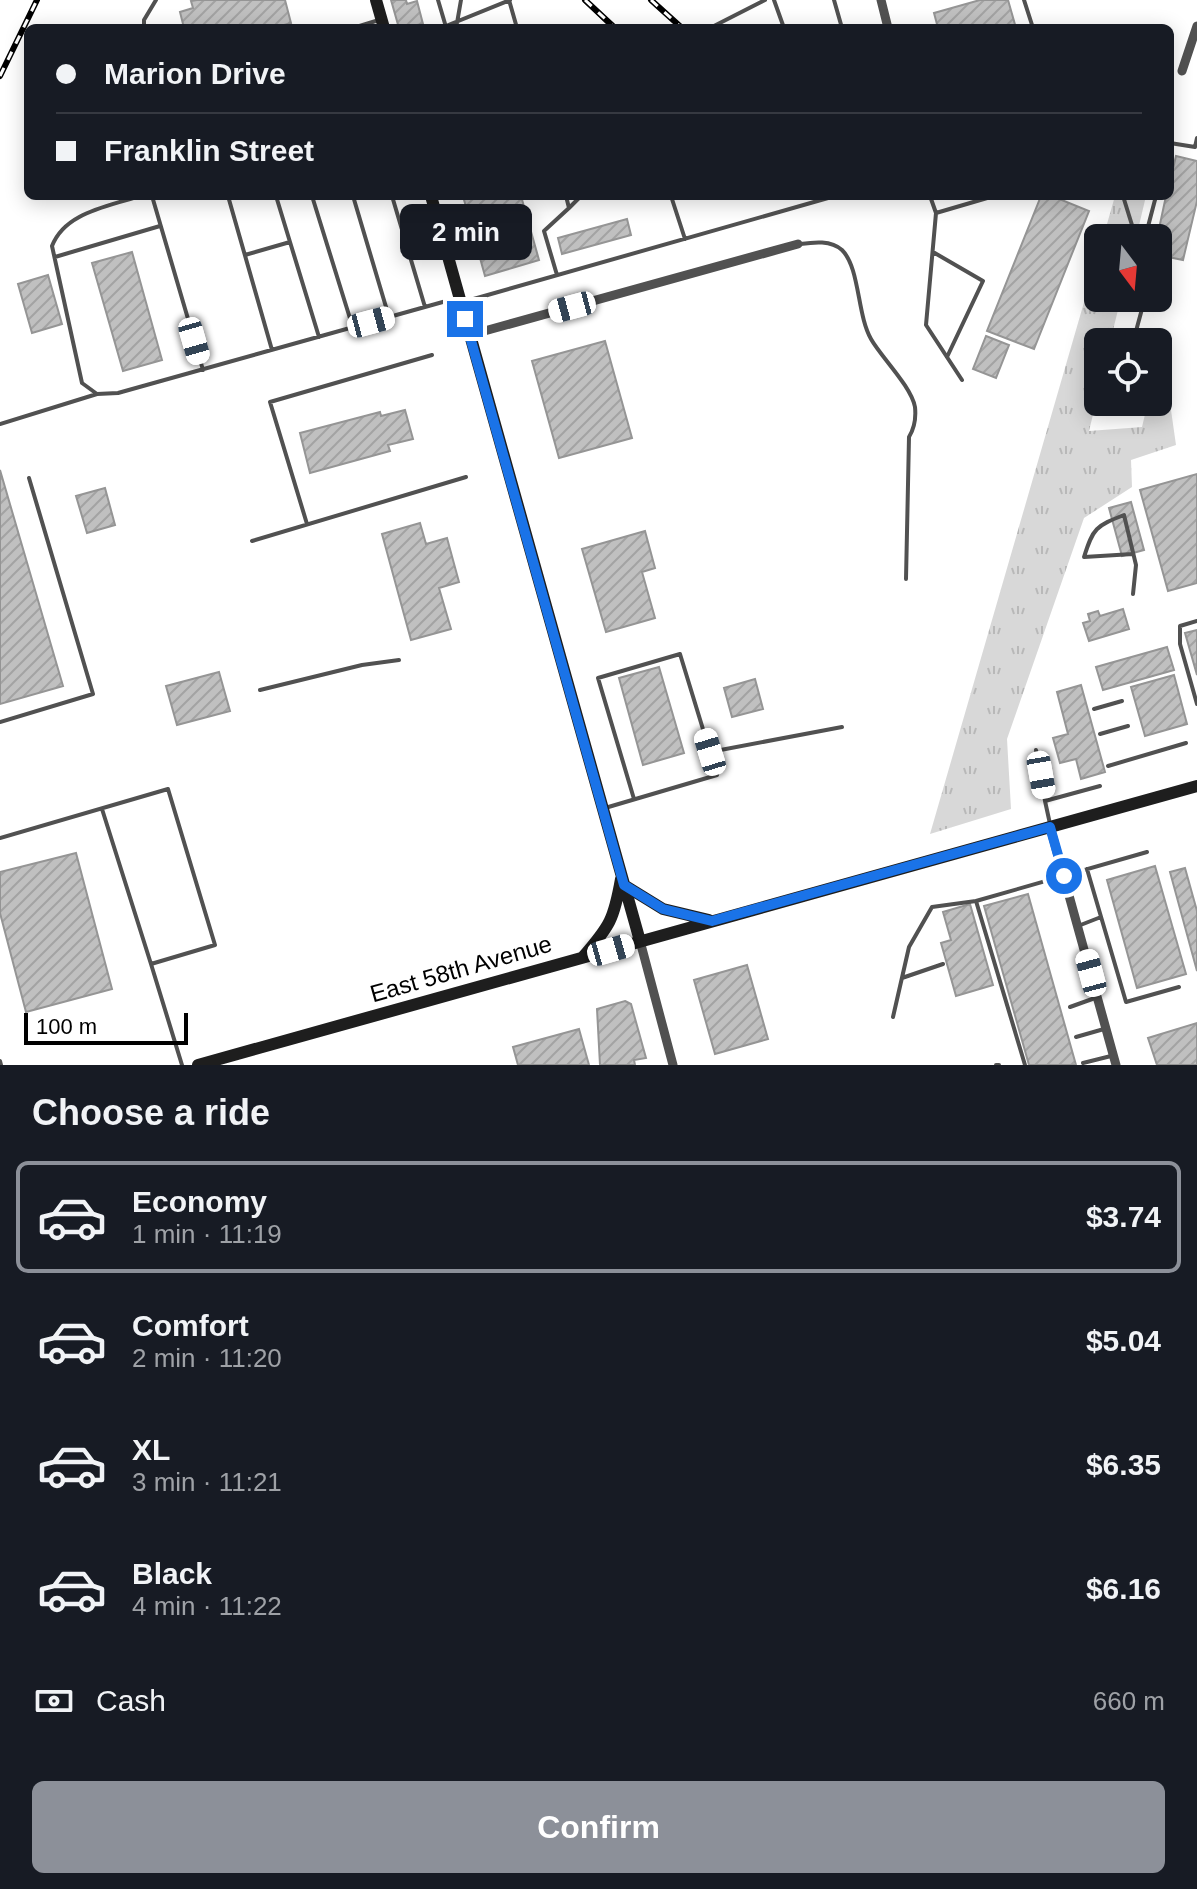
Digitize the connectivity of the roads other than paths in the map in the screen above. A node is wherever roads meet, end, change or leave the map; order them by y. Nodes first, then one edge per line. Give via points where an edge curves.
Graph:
1 (156, 0) edge
2 (376, 0) edge
3 (438, 0) edge
4 (461, 0) edge
5 (509, 0) edge
6 (584, 0) edge
7 (765, 0) edge
8 (774, 0) edge
9 (834, 0) edge
10 (881, 0) edge
11 (1024, 0) edge
12 (457, 23) junction
13 (144, 24) edge
14 (383, 24) edge
15 (442, 24) edge
16 (454, 24) edge
17 (516, 24) edge
18 (609, 24) edge
19 (718, 24) edge
20 (783, 24) edge
21 (841, 24) edge
22 (887, 24) edge
23 (1032, 24) edge
24 (1197, 26) edge
25 (1182, 71) dead end
26 (1197, 138) edge
27 (1174, 144) edge
28 (128, 200) edge
29 (153, 200) edge
30 (229, 200) edge
31 (277, 200) edge
32 (313, 200) edge
33 (354, 200) edge
34 (393, 200) edge
35 (432, 200) edge
36 (567, 200) edge
37 (577, 200) edge
38 (672, 200) edge
39 (821, 200) edge
40 (931, 200) edge
41 (980, 200) edge
42 (1124, 200) edge
43 (1155, 200) edge
44 (569, 208) junction
45 (936, 213) junction
46 (1132, 224) edge
47 (1149, 224) edge
48 (160, 226) junction
49 (685, 239) junction
50 (290, 242) junction
51 (798, 244) joint
52 (933, 252) junction
53 (245, 255) junction
54 (54, 258) junction
55 (557, 275) junction
56 (460, 300) junction
57 (425, 307) junction
58 (389, 317) junction
59 (353, 328) junction
60 (470, 335) junction
61 (319, 337) junction
62 (272, 350) junction
63 (432, 355) dead end
64 (947, 357) junction
65 (203, 370) junction
66 (962, 380) dead end
67 (97, 394) junction
68 (0, 424) edge
69 (466, 477) dead end
70 (29, 478) dead end
71 (307, 524) junction
72 (252, 541) dead end
73 (1133, 554) junction
74 (906, 579) dead end
75 (1133, 594) dead end
76 (1197, 621) edge
77 (399, 660) dead end
78 (260, 690) dead end
79 (1122, 701) dead end
80 (1197, 704) edge
81 (1094, 709) dead end
82 (0, 722) edge
83 (1128, 726) dead end
84 (842, 727) dead end
85 (1100, 734) dead end
86 (1186, 743) dead end
87 (1036, 750) dead end
88 (710, 752) junction
89 (1108, 766) dead end
90 (1100, 786) dead end
91 (1197, 786) edge
92 (634, 799) junction
93 (1045, 801) junction
94 (102, 809) junction
95 (603, 809) junction
96 (1050, 827) junction
97 (0, 838) edge
98 (1147, 852) dead end
99 (1087, 869) junction
100 (1064, 876) junction
101 (623, 880) junction
102 (976, 901) junction
103 (1101, 917) junction
104 (712, 921) junction
105 (1078, 926) junction
106 (640, 941) junction
107 (582, 958) junction
108 (151, 964) junction
109 (943, 964) dead end
110 (902, 978) junction
111 (1179, 987) dead end
112 (1097, 997) junction
113 (1070, 1007) dead end
114 (893, 1017) dead end
115 (1106, 1028) junction
116 (1076, 1037) dead end
117 (1115, 1060) edge
118 (1083, 1063) edge
119 (182, 1065) edge
120 (198, 1065) edge
121 (673, 1065) edge
122 (1025, 1065) edge

1 - 13 lane
2 - 14 main road
3 - 15 lane
4 - 12 lane
5 - 12 lane
5 - 17 lane
6 - 18 lane
7 - 19 lane
8 - 20 lane
9 - 21 lane
10 - 22 street
11 - 23 lane
12 - 16 lane
24 - 25 street
26 - 27 lane via 1195,147
28 - 54 lane via 74,219 58,231
29 - 48 lane
30 - 53 lane
31 - 50 lane
32 - 59 lane
33 - 58 lane
34 - 57 lane
35 - 56 main road
36 - 44 lane
37 - 44 lane
38 - 49 lane
39 - 49 lane
40 - 45 lane
41 - 45 lane
42 - 46 lane
43 - 47 lane
44 - 55 lane via 544,231
45 - 52 lane
48 - 54 lane
48 - 65 lane
49 - 55 lane
50 - 53 lane
50 - 61 lane
51 - 60 street
51 - 74 lane via 821,241 841,249 871,339 915,405 909,437
52 - 64 lane via 926,325
52 - 64 lane via 983,281
53 - 62 lane
54 - 67 lane via 82,383
55 - 56 lane
56 - 57 lane
56 - 60 main road
57 - 58 lane
58 - 59 lane
59 - 61 lane
60 - 95 main road
61 - 62 lane
62 - 65 lane
63 - 71 lane via 270,402
64 - 66 lane
65 - 67 lane
67 - 68 lane
69 - 71 lane
70 - 82 lane via 93,694
71 - 72 lane
73 - 73 lane via 1124,515 1099,525 1084,557
73 - 75 lane
76 - 80 lane via 1180,626
77 - 78 lane
79 - 81 lane
83 - 85 lane
84 - 88 lane
86 - 89 lane
87 - 93 lane
88 - 92 lane via 717,775
88 - 92 lane via 680,654 598,678
90 - 93 lane
91 - 96 main road, East 58th Avenue
92 - 95 lane
93 - 96 lane
94 - 97 lane
94 - 108 lane
94 - 108 lane via 168,789 215,945
95 - 101 main road
96 - 100 street
96 - 104 main road, East 58th Avenue
98 - 99 lane
99 - 100 lane
99 - 103 lane
100 - 102 lane
100 - 105 street
101 - 104 main road via 663,909
101 - 106 main road
101 - 107 main road via 615,916
102 - 110 lane via 932,907 909,947
102 - 122 lane
103 - 105 lane
103 - 111 lane via 1126,1002
104 - 106 main road, East 58th Avenue
105 - 112 street
106 - 107 main road, East 58th Avenue
106 - 121 street
107 - 120 main road, East 58th Avenue
108 - 119 lane
109 - 110 lane
110 - 114 lane
112 - 113 lane
112 - 115 street
115 - 116 lane
115 - 117 street
117 - 118 lane

